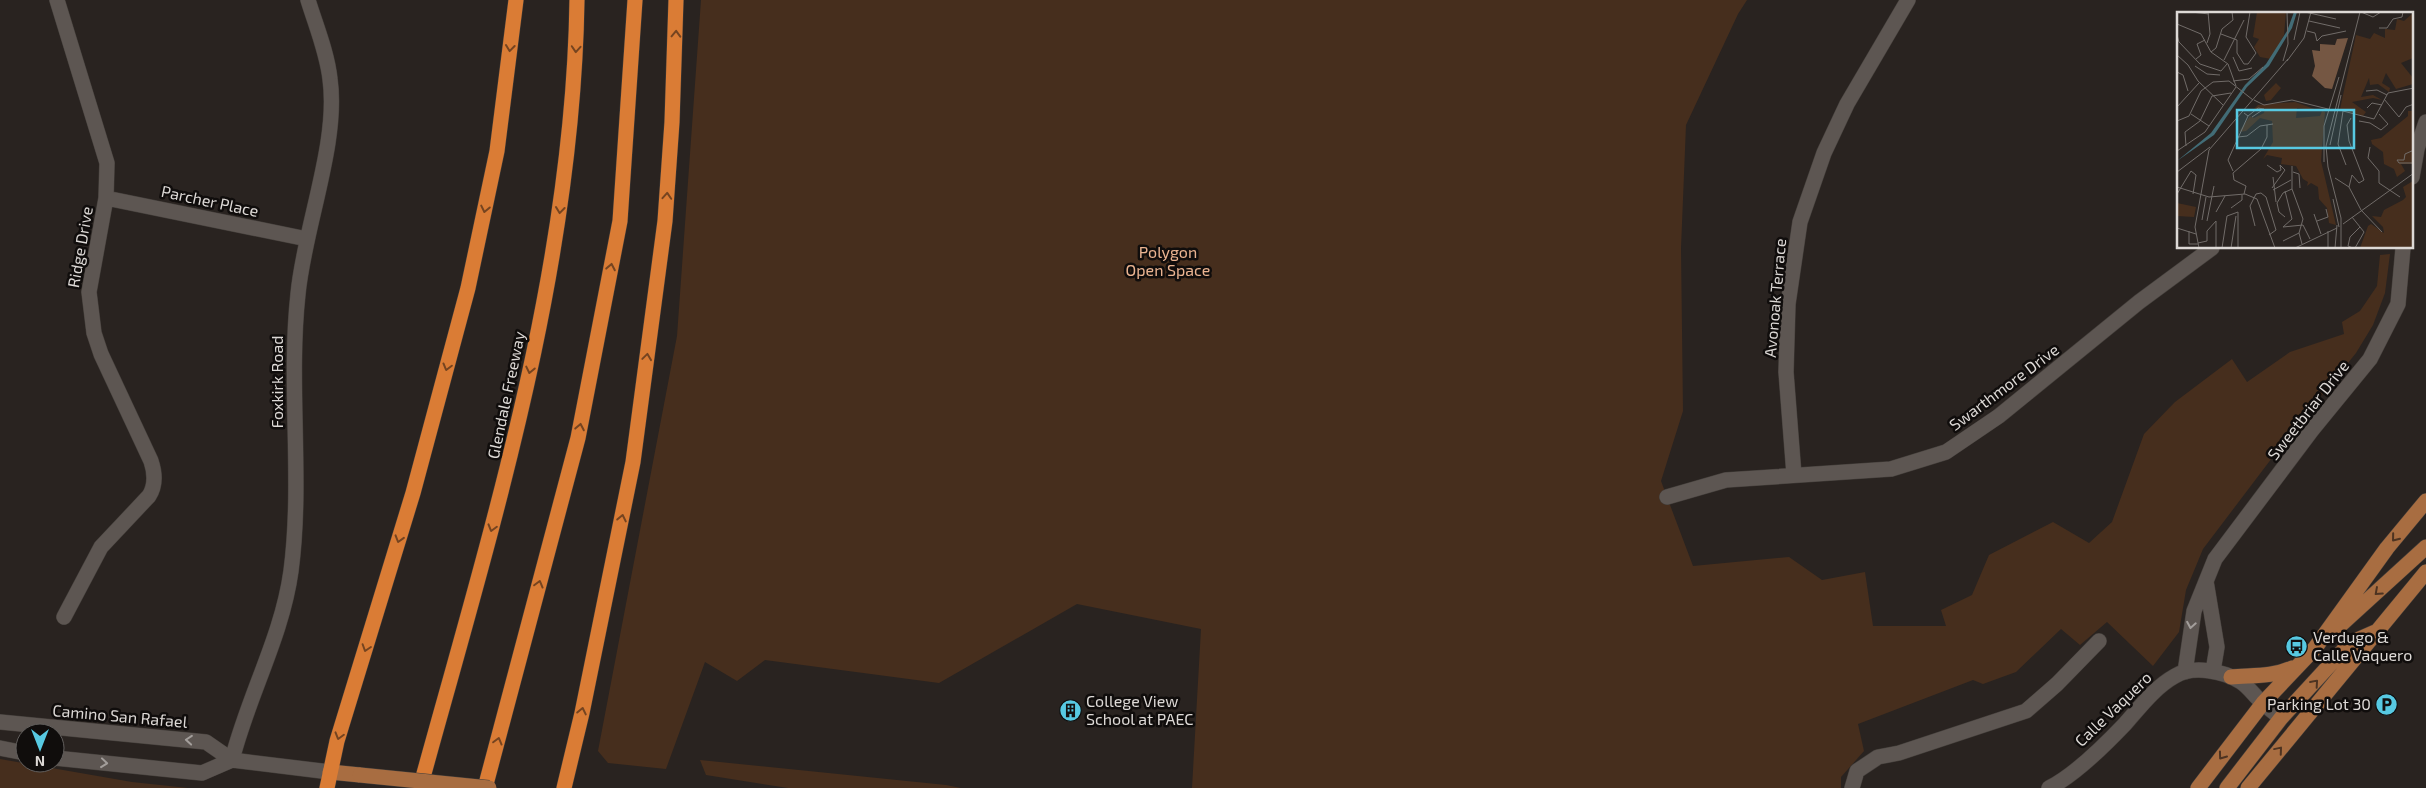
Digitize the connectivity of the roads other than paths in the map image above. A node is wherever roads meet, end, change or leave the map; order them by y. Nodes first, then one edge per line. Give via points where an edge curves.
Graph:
1 (57, 0) edge
2 (308, 0) edge
3 (516, 0) edge
4 (578, 0) edge
5 (635, 0) edge
6 (676, 0) edge
7 (1908, 0) edge
8 (2426, 122) edge
9 (2414, 166) edge
10 (106, 198) junction
11 (307, 239) junction
12 (2211, 249) edge
13 (2403, 249) edge
14 (1794, 475) junction
15 (1667, 497) dead end
16 (2426, 501) edge
17 (2426, 547) edge
18 (2426, 572) edge
19 (2206, 579) junction
20 (64, 617) dead end
21 (2379, 630) junction
22 (2099, 641) dead end
23 (2315, 648) junction
24 (2298, 666) junction
25 (2185, 672) junction
26 (2213, 672) junction
27 (2231, 677) junction
28 (2263, 703) junction
29 (2281, 718) junction
30 (0, 722) edge
31 (0, 748) edge
32 (15, 751) edge
33 (65, 759) edge
34 (232, 760) junction
35 (330, 772) junction
36 (327, 788) edge
37 (420, 788) edge
38 (487, 788) edge
39 (564, 788) edge
40 (1852, 788) edge
41 (2049, 788) edge
42 (2198, 788) edge
43 (2227, 788) edge
44 (2248, 788) edge

1 - 10 street, Ridge Drive via 105,150 108,173
2 - 11 street, Foxkirk Road via 324,50 331,110
3 -> 35 highway via 497,151 468,288 413,492
4 -> 37 highway, Glendale Freeway via 570,123 560,209 536,341 504,483
38 -> 5 highway via 578,438 620,221
39 -> 6 highway via 633,462 665,221
7 - 14 street, Avonoak Terrace via 1846,104 1824,153 1800,222 1788,304 1786,372
8 - 9 street
10 - 11 street, Parcher Place
10 - 20 street, Ridge Drive via 89,292 92,322 101,354 154,470 153,490 112,533 91,562
11 - 34 street, Foxkirk Road via 293,344 297,492 291,573 273,645 240,730
12 - 14 street, Swarthmore Drive via 2139,302 1999,416 1946,452 1890,469
13 - 19 street, Sweetbriar Drive via 2398,304 2370,359 2312,430 2215,560
14 - 15 street, Swarthmore Drive via 1726,480
16 -> 23 main road via 2387,548
17 -> 23 main road
18 - 21 main road
19 -> 25 street, Sweetbriar Drive via 2194,611
19 - 26 street via 2218,647
29 -> 21 main road via 2350,643
44 -> 21 main road
22 - 40 street via 2026,711 1878,757 1857,771
23 - 24 main road
24 - 27 main road via 2278,674
24 - 28 main road
25 - 26 street, Calle Vaquero
25 - 41 street, Calle Vaquero via 2155,690 2115,735 2063,780
26 - 27 street, Calle Vaquero
27 - 28 street, Calle Vaquero
28 - 29 street, Calle Vaquero
28 -> 42 main road
29 - 43 main road
34 -> 30 street, Camino San Rafael via 206,742
31 - 32 street
33 -> 34 street via 202,773
34 - 35 street, Camino San Rafael
35 - 36 highway
35 - 38 main road, Camino San Rafael, bridge

